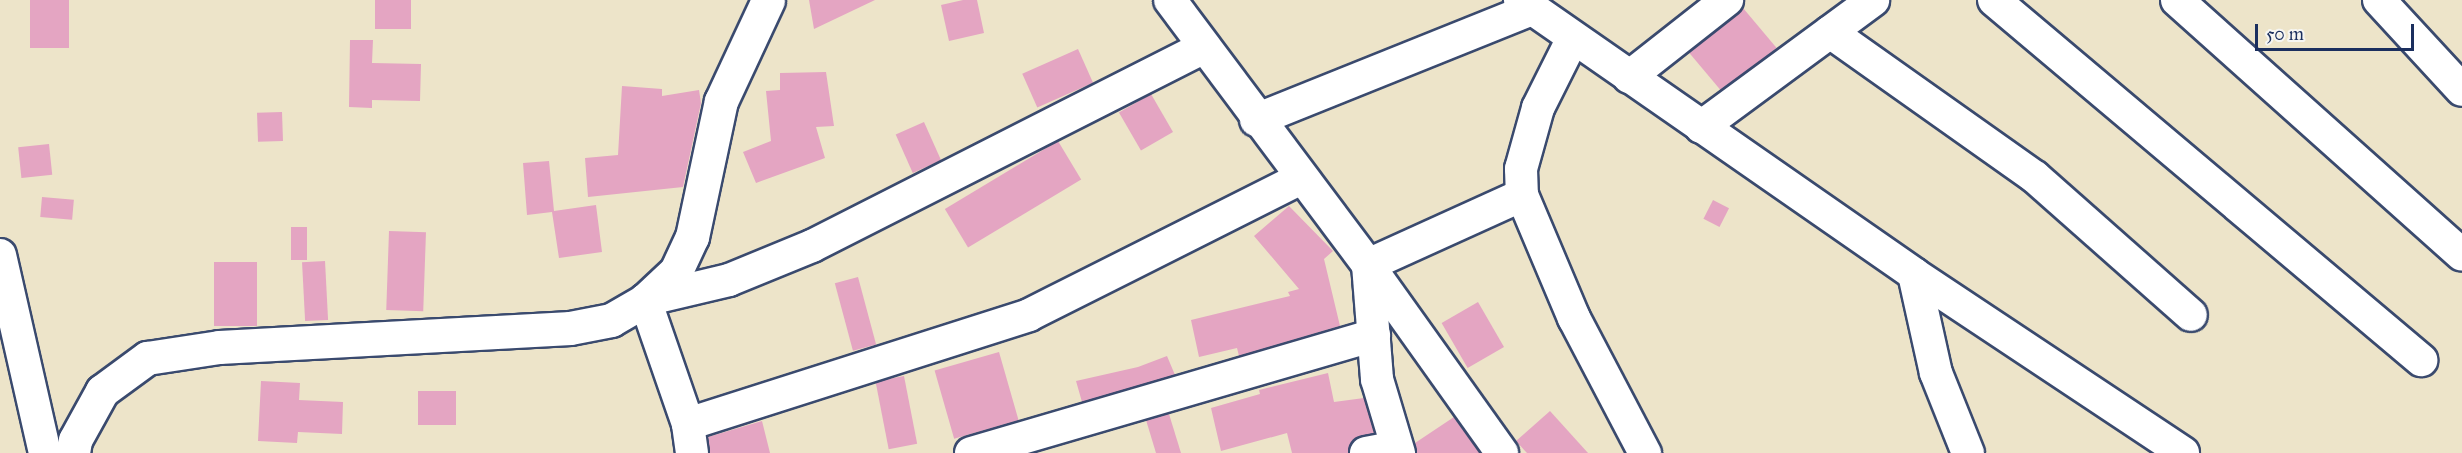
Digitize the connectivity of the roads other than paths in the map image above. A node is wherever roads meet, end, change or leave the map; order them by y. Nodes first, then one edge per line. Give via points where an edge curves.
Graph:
1 (768, 0) edge
2 (1170, 0) edge
3 (1727, 0) edge
4 (1873, 0) edge
5 (1994, 0) edge
6 (2176, 0) edge
7 (2379, 0) edge
8 (1526, 4) edge
9 (1830, 32) junction
10 (1573, 38) junction
11 (1204, 47) junction
12 (1629, 77) junction
13 (2462, 90) edge
14 (1256, 120) junction
15 (1701, 127) junction
16 (1301, 178) junction
17 (1522, 195) junction
18 (0, 255) edge
19 (2462, 255) edge
20 (1368, 266) junction
21 (1914, 274) junction
22 (645, 300) junction
23 (2191, 315) dead end
24 (1374, 335) junction
25 (2421, 360) dead end
26 (690, 438) edge
27 (1387, 451) edge
28 (45, 453) edge
29 (73, 453) edge
30 (971, 453) edge
31 (1502, 453) edge
32 (1645, 453) edge
33 (1968, 453) edge
34 (2183, 453) edge

1 - 22 main road via 721,101 692,237 676,271
2 - 11 street
3 - 12 street
4 - 9 street
5 - 25 street
6 - 19 street
7 - 13 street
8 - 10 street
8 - 14 street
9 - 15 street
9 - 23 street via 2035,177
10 - 12 street
10 - 17 street via 1538,108 1521,169
11 - 14 street
11 - 22 street via 812,246 729,280
12 - 15 street
14 - 16 street
15 - 21 street
16 - 20 street
16 - 26 street via 1029,315
17 - 20 street
17 - 32 street via 1574,318
18 - 28 street
20 - 24 street
20 - 31 street
21 - 33 street via 1936,372
21 - 34 street
22 - 26 street
22 - 29 main road via 611,320 570,328 219,347 147,358 102,391 75,440
24 - 27 street
24 - 30 street

